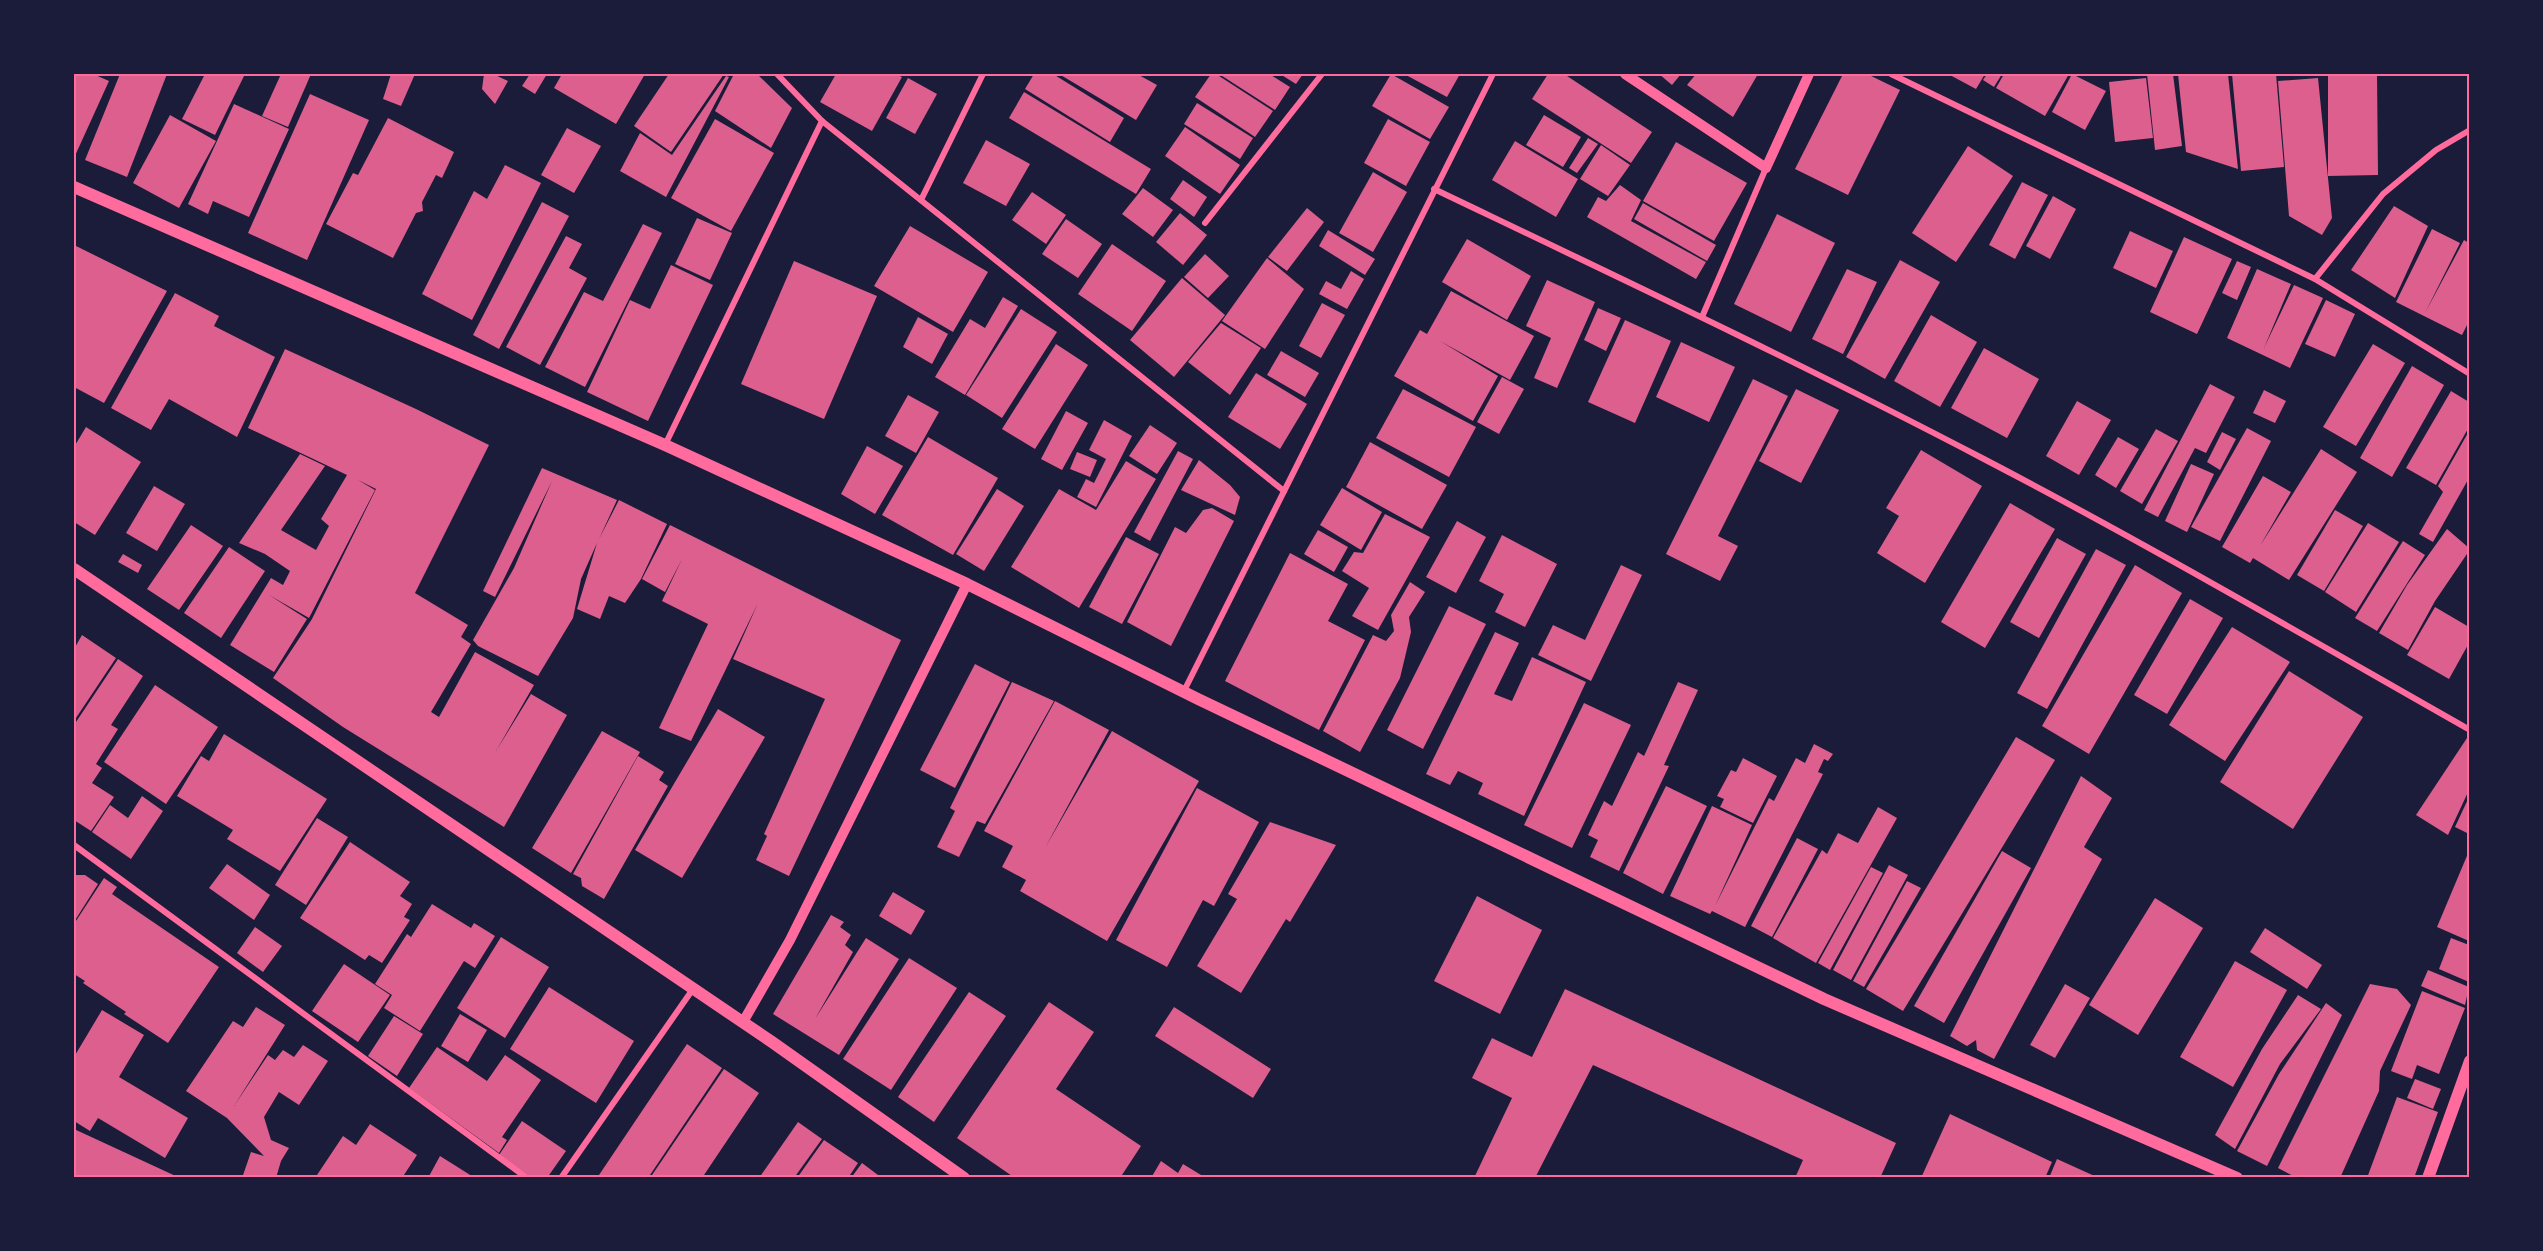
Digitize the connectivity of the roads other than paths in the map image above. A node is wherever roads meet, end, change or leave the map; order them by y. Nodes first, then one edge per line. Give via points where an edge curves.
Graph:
1 (777, 74) edge
2 (982, 74) edge
3 (1322, 74) edge
4 (1493, 74) edge
5 (1625, 74) edge
6 (1809, 74) edge
7 (1890, 74) edge
8 (822, 121) junction
9 (2469, 130) edge
10 (1766, 168) junction
11 (74, 188) edge
12 (1434, 189) junction
13 (921, 200) junction
14 (1205, 223) dead end
15 (2315, 279) junction
16 (1702, 317) junction
17 (2469, 374) edge
18 (665, 445) junction
19 (1284, 491) junction
20 (74, 568) edge
21 (967, 584) junction
22 (1184, 692) junction
23 (2469, 730) edge
24 (74, 845) edge
25 (693, 989) junction
26 (742, 1022) junction
27 (2469, 1061) edge
28 (527, 1178) edge
29 (561, 1178) edge
30 (964, 1178) edge
31 (2237, 1178) edge
32 (2428, 1178) edge

1 - 8 street
2 - 13 street
3 - 14 street
4 - 12 street
5 - 10 street
6 - 10 street
7 - 15 street
8 - 13 street
8 - 18 street
9 - 15 street via 2436,150 2383,194
10 - 16 street
11 - 18 main road
12 - 16 street
12 - 19 street
13 - 19 street
15 - 17 street
16 - 23 street via 1983,459
18 - 21 main road
19 - 22 street
20 - 25 main road
21 - 22 main road
21 - 26 street via 790,940
22 - 31 main road via 1824,999
24 - 28 street
25 - 26 main road
25 - 29 street
26 - 30 main road
27 - 32 main road

